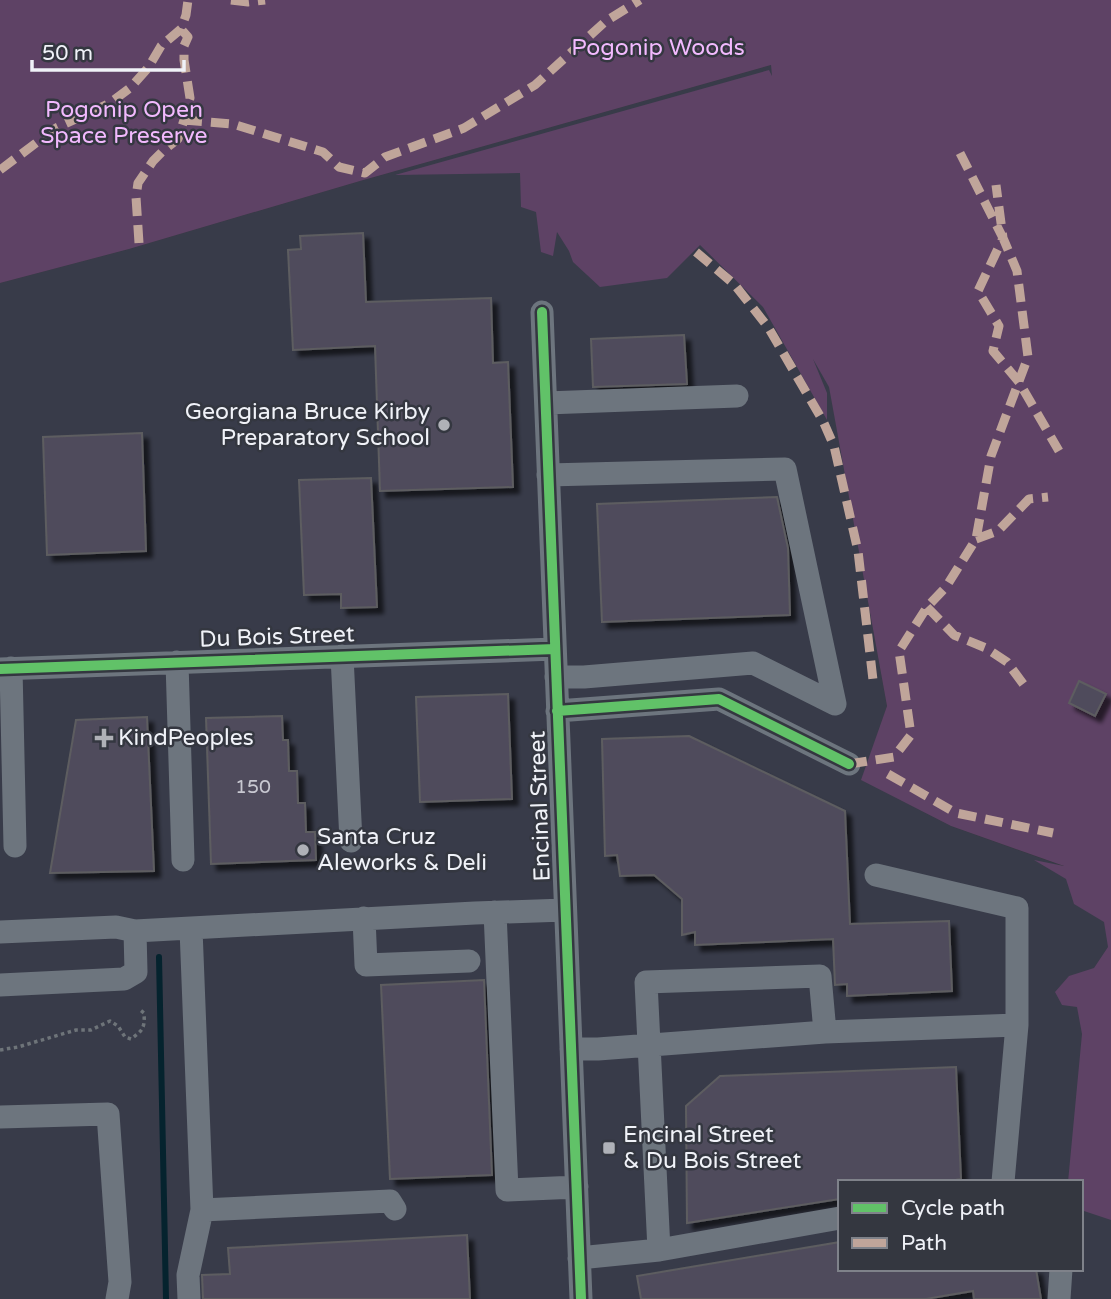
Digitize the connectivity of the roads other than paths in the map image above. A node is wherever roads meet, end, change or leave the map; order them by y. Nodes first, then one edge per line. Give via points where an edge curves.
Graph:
1 (542, 312) dead end
2 (737, 396) dead end
3 (546, 403) junction
4 (548, 475) junction
5 (555, 649) junction
6 (342, 656) junction
7 (177, 662) junction
8 (6, 668) edge
9 (556, 677) junction
10 (557, 712) junction
11 (849, 764) dead end
12 (351, 841) dead end
13 (15, 846) dead end
14 (183, 860) dead end
15 (876, 875) dead end
16 (565, 910) junction
17 (495, 912) junction
18 (364, 918) junction
19 (191, 929) junction
20 (135, 931) junction
21 (0, 932) edge
22 (469, 961) dead end
23 (0, 985) edge
24 (1017, 1025) junction
25 (825, 1032) junction
26 (648, 1045) junction
27 (571, 1049) junction
28 (0, 1116) edge
29 (1003, 1180) edge
30 (577, 1186) junction
31 (395, 1209) dead end
32 (202, 1210) junction
33 (838, 1218) edge
34 (659, 1250) junction
35 (579, 1258) junction
36 (1061, 1271) edge
37 (117, 1299) edge
38 (189, 1299) edge
39 (581, 1299) edge
40 (1059, 1299) edge

1 - 3 street, Encinal Street
2 - 3 street
3 - 4 street, Encinal Street
4 - 5 street, Encinal Street
4 - 9 street via 785,469 835,704 753,663
5 - 6 street, Du Bois Street
5 - 9 street, Encinal Street
6 - 7 street, Du Bois Street
6 - 12 street
7 - 8 street, Du Bois Street
7 - 14 street
8 - 13 street
9 - 10 street, Encinal Street
10 - 11 street via 719,699
10 - 16 street, Encinal Street
15 - 24 street via 1017,908
16 - 17 street
16 - 27 street, Encinal Street
17 - 18 street
17 - 30 street via 507,1190
18 - 19 street
18 - 22 street via 366,965
19 - 20 street
19 - 32 street
20 - 21 street via 116,927
20 - 23 street via 136,972 124,979
24 - 25 street
24 - 29 street
25 - 26 street
25 - 26 street via 820,975 646,982
26 - 27 street
26 - 34 street
27 - 30 street, Encinal Street
28 - 37 street via 108,1114 120,1282
30 - 35 street, Encinal Street
31 - 32 street via 390,1201
32 - 38 street via 188,1275
33 - 34 street
34 - 35 street
35 - 39 street, Encinal Street
36 - 40 street

